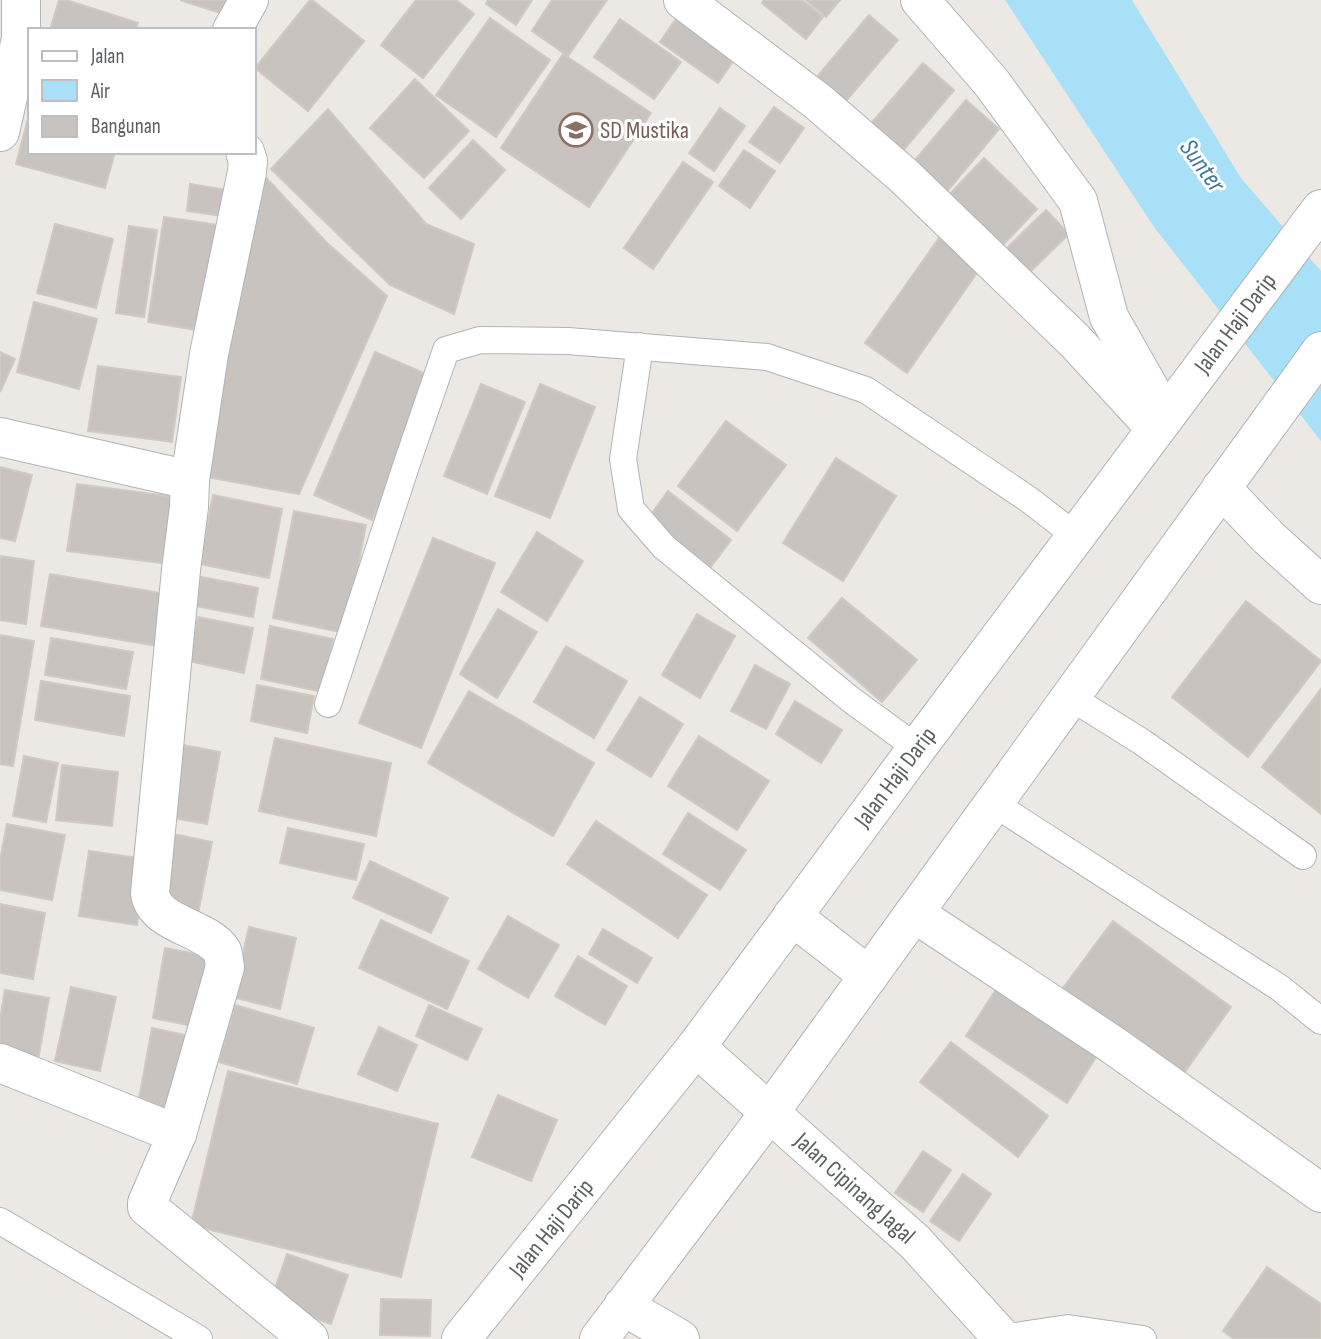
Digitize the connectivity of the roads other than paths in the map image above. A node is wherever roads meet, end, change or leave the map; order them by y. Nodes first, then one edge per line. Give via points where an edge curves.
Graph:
1 (21, 0) edge
2 (249, 0) edge
3 (683, 0) edge
4 (920, 0) edge
5 (233, 28) edge
6 (0, 132) edge
7 (246, 154) edge
8 (1311, 223) edge
9 (640, 346) junction
10 (1321, 351) edge
11 (1161, 423) junction
12 (0, 437) edge
13 (190, 480) junction
14 (1222, 488) junction
15 (1076, 536) junction
16 (1321, 585) edge
17 (1070, 697) junction
18 (328, 704) dead end
19 (917, 748) junction
20 (993, 803) junction
21 (1303, 856) dead end
22 (914, 913) junction
23 (792, 916) junction
24 (869, 976) junction
25 (1321, 1021) edge
26 (696, 1047) junction
27 (0, 1063) edge
28 (770, 1112) junction
29 (177, 1134) junction
30 (1321, 1193) edge
31 (0, 1222) edge
32 (623, 1306) junction
33 (1003, 1338) edge
34 (199, 1339) edge
35 (309, 1339) edge
36 (461, 1339) edge
37 (598, 1339) edge
38 (680, 1339) edge
39 (1143, 1339) edge

1 - 6 street via 21,38
2 - 5 street
3 - 11 street via 817,101 903,175
4 - 11 street via 991,82 1078,201 1109,317
7 - 13 street via 247,172 209,354
8 - 11 street, Jalan Haji Darip
9 - 15 lane via 767,358 866,390
9 - 18 lane via 480,340 446,350
9 - 19 lane via 623,459 631,509 664,547
10 - 14 street
11 - 15 street, Jalan Haji Darip
12 - 13 street
13 - 29 street via 150,893 159,912 214,942 223,952 225,967
14 - 16 street
14 - 17 street
15 - 19 street, Jalan Haji Darip
17 - 20 street
17 - 21 lane
19 - 23 street, Jalan Haji Darip
20 - 22 street
20 - 25 lane via 1280,988
22 - 24 street
22 - 30 street via 1113,1045
23 - 24 street
23 - 26 street, Jalan Haji Darip
24 - 28 street
26 - 28 street, Jalan Cipinang Jagal
26 - 36 street, Jalan Haji Darip
27 - 29 street
28 - 32 street
28 - 33 street, Jalan Cipinang Jagal via 915,1242
29 - 35 street via 147,1207
31 - 34 lane
32 - 37 street
32 - 38 street
33 - 39 lane via 1068,1328

